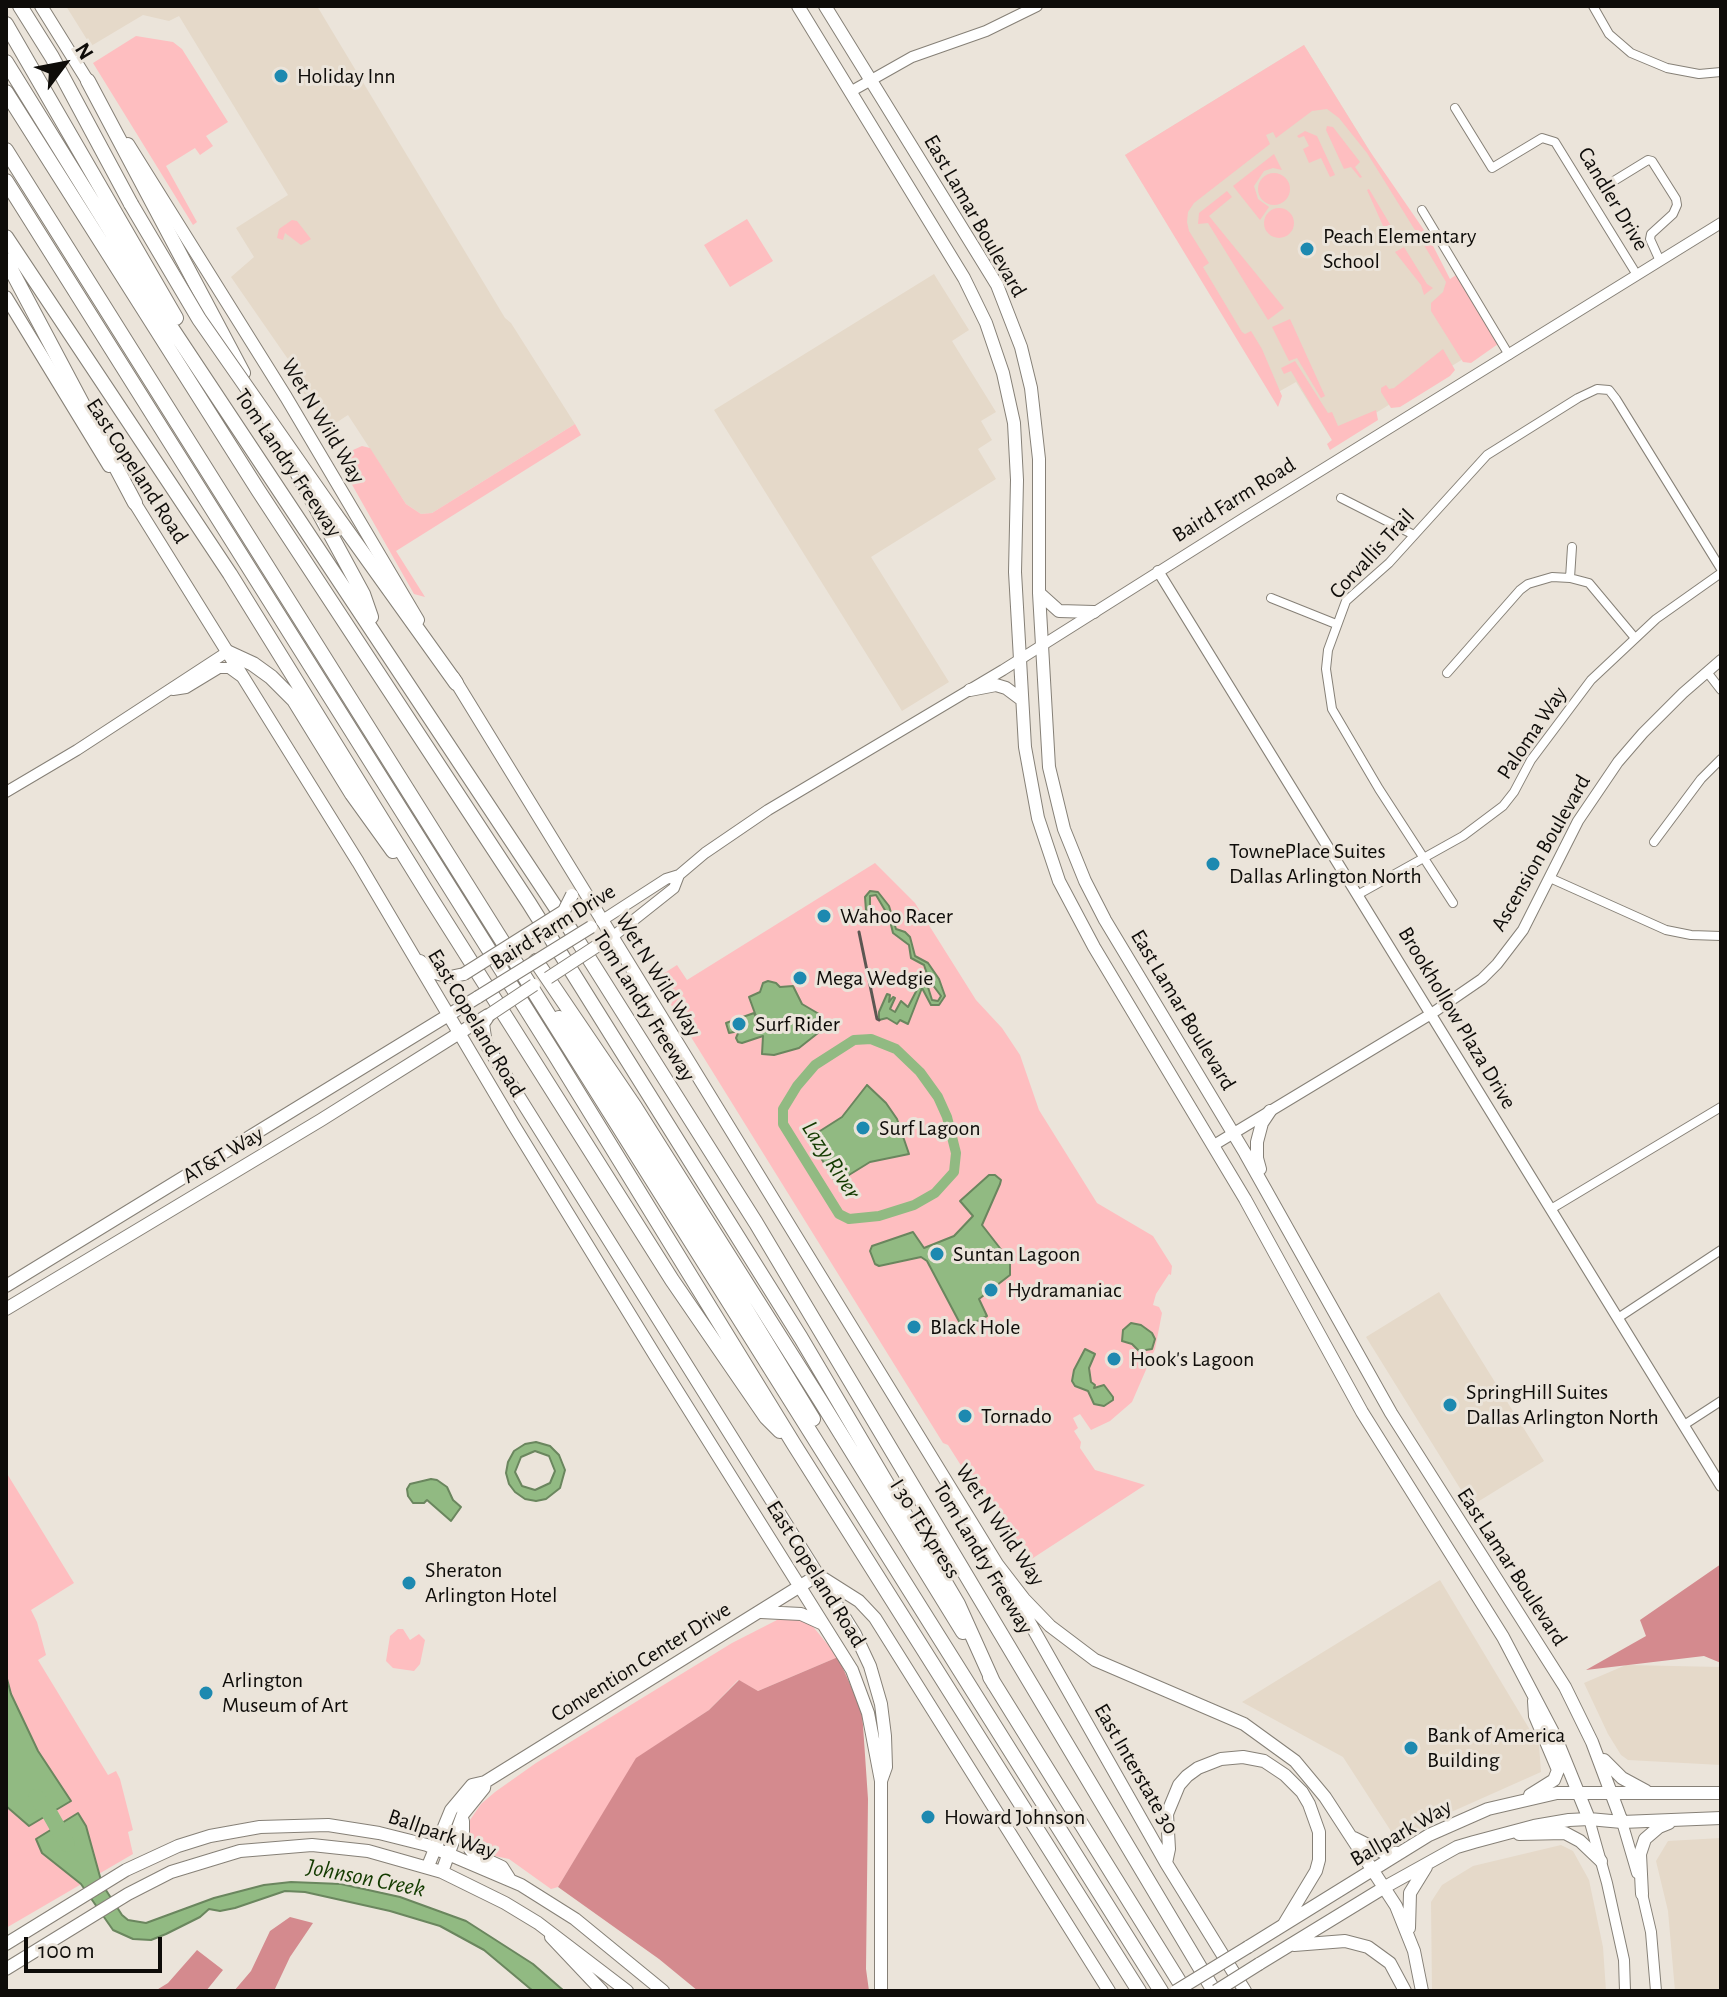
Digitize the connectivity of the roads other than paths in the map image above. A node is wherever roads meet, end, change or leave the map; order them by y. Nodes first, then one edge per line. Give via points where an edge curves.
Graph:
1 (20, 6) edge
2 (41, 6) edge
3 (798, 6) edge
4 (825, 6) edge
5 (1037, 6) edge
6 (1593, 6) edge
7 (6, 24) edge
8 (6, 62) edge
9 (1720, 75) edge
10 (871, 80) junction
11 (88, 81) junction
12 (6, 92) edge
13 (850, 92) junction
14 (1455, 108) dead end
15 (6, 150) edge
16 (6, 181) edge
17 (1604, 187) dead end
18 (1422, 210) dead end
19 (1721, 223) edge
20 (6, 237) edge
21 (6, 260) edge
22 (1660, 261) junction
23 (1637, 275) junction
24 (6, 297) edge
25 (1509, 355) junction
26 (1031, 388) junction
27 (1008, 390) junction
28 (235, 427) junction
29 (1341, 498) dead end
30 (135, 503) junction
31 (1414, 535) junction
32 (1572, 547) dead end
33 (1158, 571) junction
34 (1721, 571) edge
35 (1570, 578) junction
36 (1039, 593) junction
37 (1271, 598) dead end
38 (1094, 612) junction
39 (1336, 624) junction
40 (1635, 638) junction
41 (379, 640) junction
42 (1043, 644) junction
43 (227, 652) junction
44 (1020, 659) junction
45 (1721, 660) edge
46 (1707, 672) junction
47 (1447, 673) dead end
48 (244, 678) junction
49 (456, 683) junction
50 (171, 690) junction
51 (970, 690) junction
52 (1721, 690) edge
53 (1022, 700) junction
54 (1721, 759) edge
55 (6, 792) edge
56 (768, 810) joint
57 (1654, 842) dead end
58 (560, 852) junction
59 (1423, 858) junction
60 (679, 875) junction
61 (1550, 878) junction
62 (1359, 894) junction
63 (430, 897) junction
64 (1095, 903) junction
65 (1453, 903) dead end
66 (1075, 914) junction
67 (596, 924) junction
68 (1721, 936) edge
69 (606, 941) junction
70 (410, 950) junction
71 (529, 965) junction
72 (548, 978) junction
73 (534, 985) junction
74 (449, 1014) junction
75 (1431, 1014) junction
76 (489, 1015) junction
77 (461, 1034) junction
78 (621, 1095) junction
79 (1721, 1107) edge
80 (1270, 1111) junction
81 (1234, 1133) junction
82 (1214, 1145) junction
83 (562, 1164) junction
84 (544, 1175) junction
85 (1267, 1192) junction
86 (1551, 1209) junction
87 (1721, 1250) edge
88 (6, 1286) edge
89 (6, 1309) edge
90 (1618, 1318) junction
91 (1721, 1401) edge
92 (1684, 1425) junction
93 (795, 1446) junction
94 (1721, 1485) edge
95 (997, 1564) junction
96 (818, 1575) junction
97 (800, 1587) junction
98 (761, 1612) junction
99 (823, 1624) junction
100 (994, 1684) junction
101 (1533, 1694) junction
102 (1592, 1742) junction
103 (881, 1781) junction
104 (485, 1782) junction
105 (1579, 1793) junction
106 (1612, 1793) junction
107 (1649, 1793) junction
108 (1721, 1793) edge
109 (1522, 1800) junction
110 (463, 1814) junction
111 (1721, 1818) edge
112 (1589, 1819) junction
113 (1674, 1821) junction
114 (1622, 1822) junction
115 (312, 1825) junction
116 (1500, 1835) junction
117 (1352, 1836) junction
118 (312, 1845) junction
119 (435, 1849) junction
120 (1403, 1852) junction
121 (448, 1854) junction
122 (1601, 1861) junction
123 (1430, 1862) junction
124 (1166, 1863) junction
125 (428, 1866) junction
126 (1374, 1870) junction
127 (442, 1872) junction
128 (509, 1878) junction
129 (1385, 1887) junction
130 (1642, 1894) junction
131 (538, 1923) junction
132 (1283, 1925) junction
133 (1409, 1935) junction
134 (6, 1944) edge
135 (1291, 1945) junction
136 (6, 1969) edge
137 (602, 1991) edge
138 (627, 1991) edge
139 (663, 1991) edge
140 (881, 1991) edge
141 (1109, 1991) edge
142 (1139, 1991) edge
143 (1161, 1991) edge
144 (1174, 1991) edge
145 (1185, 1991) edge
146 (1215, 1991) edge
147 (1245, 1991) edge
148 (1405, 1991) edge
149 (1422, 1991) edge
150 (1625, 1991) edge
151 (1656, 1991) edge

1 - 49 highway, bridge via 199,319
2 - 11 main road, Wet N Wild Way
3 - 13 main road, East Lamar Boulevard
4 - 10 main road, East Lamar Boulevard
5 - 10 street via 912,57
6 - 9 street via 1609,34 1631,53 1667,68
7 - 28 highway via 209,369
8 - 28 highway, Tom Landry Freeway
10 - 13 street
10 - 26 main road, East Lamar Boulevard via 997,285
11 - 41 highway via 363,594
11 - 49 main road, Wet N Wild Way via 262,357
12 - 100 highway via 266,503 529,903 801,1338 958,1604
13 - 27 main road, East Lamar Boulevard via 964,278 986,323
14 - 23 street, Candler Drive via 1492,168 1542,138 1555,142
15 - 143 highway
16 - 93 highway
17 - 22 street via 1652,161 1677,202 1673,214 1651,234
18 - 25 street
19 - 22 street, Baird Farm Road
20 - 63 highway via 230,574
21 - 30 highway
22 - 23 street, Baird Farm Road
23 - 25 street, Baird Farm Road
24 - 30 main road, East Copeland Road
25 - 33 street, Baird Farm Road
26 - 27 main road
26 - 36 main road, East Lamar Boulevard via 1039,459
27 - 44 main road, East Lamar Boulevard via 1017,480
28 - 41 highway, Tom Landry Freeway
29 - 31 street
30 - 43 main road, East Copeland Road
31 - 34 street, Corvallis Trail via 1487,455 1578,398 1609,390
31 - 39 street, Corvallis Trail via 1346,601
32 - 35 street
33 - 38 street, Baird Farm Road
33 - 62 street, Brookhollow Plaza Drive
34 - 40 street, Paloma Way
35 - 40 street via 1597,589
35 - 47 street via 1539,580 1520,590
36 - 38 main road via 1059,611
36 - 42 main road, East Lamar Boulevard
37 - 39 street
38 - 42 street, Baird Farm Road
39 - 59 street, Corvallis Trail via 1326,669 1332,709
40 - 59 street, Paloma Way via 1591,680 1550,732 1503,806
41 - 146 highway, Tom Landry Freeway via 578,941 772,1250
42 - 44 street, Baird Farm Road
42 - 64 main road, East Lamar Boulevard via 1049,767 1070,845
43 - 48 main road, East Copeland Road
43 - 50 street
43 - 63 highway via 262,671 294,700 352,794
44 - 51 street, Baird Farm Road
44 - 53 main road, East Lamar Boulevard
45 - 46 street, Ascension Boulevard
46 - 52 street
46 - 61 street, Ascension Boulevard via 1618,762 1578,821
48 - 50 street via 219,668 186,688
48 - 70 main road, East Copeland Road
49 - 58 main road, Wet N Wild Way
50 - 55 street
51 - 53 main road via 996,685
51 - 56 street, Baird Farm Road
53 - 66 main road, East Lamar Boulevard via 1038,818
54 - 57 street
56 - 60 street, Baird Farm Drive
58 - 67 main road, Wet N Wild Way
58 - 70 main road, bridge via 572,895 564,911 464,974 435,973
59 - 62 street, Paloma Way
59 - 65 street, Corvallis Trail
60 - 67 street, Baird Farm Drive
60 - 69 street, Baird Farm Drive via 674,888
61 - 68 street via 1666,930
61 - 75 street, Ascension Boulevard via 1523,930 1497,964
62 - 75 street, Brookhollow Plaza Drive
63 - 93 highway via 672,1280 766,1417
64 - 66 main road
64 - 81 main road, East Lamar Boulevard
66 - 82 main road, East Lamar Boulevard
67 - 69 main road, Wet N Wild Way
67 - 71 main road, Baird Farm Drive, bridge
69 - 72 main road, Baird Farm Drive, bridge
69 - 95 main road, Wet N Wild Way
70 - 74 main road, East Copeland Road
71 - 72 highway, bridge
71 - 73 highway, bridge
71 - 74 main road, Baird Farm Drive, bridge
72 - 73 main road, Baird Farm Drive, bridge
72 - 78 highway
73 - 76 main road, Baird Farm Drive, bridge
73 - 78 highway
74 - 77 main road, East Copeland Road
74 - 88 main road, AT&T Way
75 - 80 street, Ascension Boulevard
75 - 86 street, Brookhollow Plaza Drive
76 - 77 main road, Baird Farm Drive
76 - 83 main road, East Copeland Road via 483,1024 486,1044
77 - 84 main road, East Copeland Road
77 - 89 main road, AT&T Way
78 - 100 highway, I 30 TEXpress via 820,1400
78 - 144 highway, I 30 TEXpress via 827,1444
79 - 86 street
80 - 81 street, Ascension Boulevard
80 - 85 main road via 1257,1142
81 - 82 street, Ascension Boulevard
81 - 85 main road, East Lamar Boulevard
82 - 101 main road, East Lamar Boulevard via 1362,1412
83 - 84 main road
83 - 96 main road, East Copeland Road
84 - 97 main road, East Copeland Road
85 - 102 main road, East Lamar Boulevard via 1391,1413 1555,1670
86 - 90 street, Brookhollow Plaza Drive
87 - 90 street
90 - 92 street, Brookhollow Plaza Drive
91 - 92 street
92 - 94 street, Brookhollow Plaza Drive
93 - 142 highway
95 - 117 main road, Wet N Wild Way via 1050,1626 1095,1660 1244,1724 1295,1761
95 - 124 main road, East Interstate 30
96 - 97 main road, Convention Center Drive
96 - 103 main road, East Copeland Road via 861,1645 878,1689 885,1736
96 - 141 main road via 875,1618
97 - 98 main road, Convention Center Drive
97 - 99 main road, East Copeland Road
98 - 99 main road via 801,1614
98 - 104 main road, Convention Center Drive
99 - 103 main road, East Copeland Road via 864,1699
100 - 145 highway, I 30 TEXpress
101 - 105 main road, East Lamar Boulevard
101 - 109 main road via 1535,1716 1558,1770 1552,1783
102 - 106 main road, East Lamar Boulevard
102 - 107 main road via 1609,1767
103 - 140 main road, East Copeland Road
104 - 110 main road, Convention Center Drive
104 - 119 main road, Convention Center Drive via 472,1785 455,1802
105 - 106 main road, Ballpark Way
105 - 109 main road, Ballpark Way
105 - 112 main road, East Lamar Boulevard
106 - 107 main road, Ballpark Way
106 - 114 main road, East Lamar Boulevard
107 - 108 main road, Ballpark Way
109 - 120 main road, Ballpark Way via 1439,1830
110 - 121 main road, Convention Center Drive
110 - 128 main road via 462,1830 470,1849 502,1867
111 - 113 main road, Ballpark Way
112 - 114 main road, Ballpark Way
112 - 116 main road, Ballpark Way
112 - 122 street, East Lamar Boulevard
113 - 114 main road, Ballpark Way
113 - 130 main road via 1645,1839 1640,1854
114 - 130 street, East Lamar Boulevard
115 - 118 main road
115 - 119 main road, Ballpark Way via 370,1831
115 - 134 main road, Ballpark Way via 210,1836 150,1858
116 - 122 main road via 1565,1833
116 - 123 main road, Ballpark Way via 1457,1847
117 - 120 main road via 1384,1853
117 - 126 main road, Wet N Wild Way
118 - 125 main road, Ballpark Way via 368,1851
118 - 136 main road, Ballpark Way via 269,1847 171,1872
119 - 121 main road, Ballpark Way
119 - 125 main road, Convention Center Drive
120 - 126 main road, Ballpark Way
121 - 127 main road, Convention Center Drive
121 - 128 main road, Ballpark Way
122 - 150 street, East Lamar Boulevard via 1624,1960
123 - 129 main road, Ballpark Way
123 - 133 main road via 1410,1893
124 - 132 main road via 1167,1814 1187,1776 1233,1756 1274,1767 1302,1792 1319,1832 1316,1871
124 - 147 main road, East Interstate 30
125 - 127 main road, Ballpark Way
126 - 129 main road, Wet N Wild Way
126 - 132 main road, Ballpark Way
127 - 131 main road, Ballpark Way
128 - 139 main road, Ballpark Way via 562,1910
129 - 133 main road, Wet N Wild Way
129 - 135 main road, Ballpark Way
130 - 151 street, East Lamar Boulevard
131 - 137 main road
131 - 138 main road, Ballpark Way
132 - 144 main road, Ballpark Way, bridge
133 - 149 main road
135 - 146 main road, Ballpark Way, bridge
135 - 148 main road via 1345,1941 1368,1947 1390,1963

